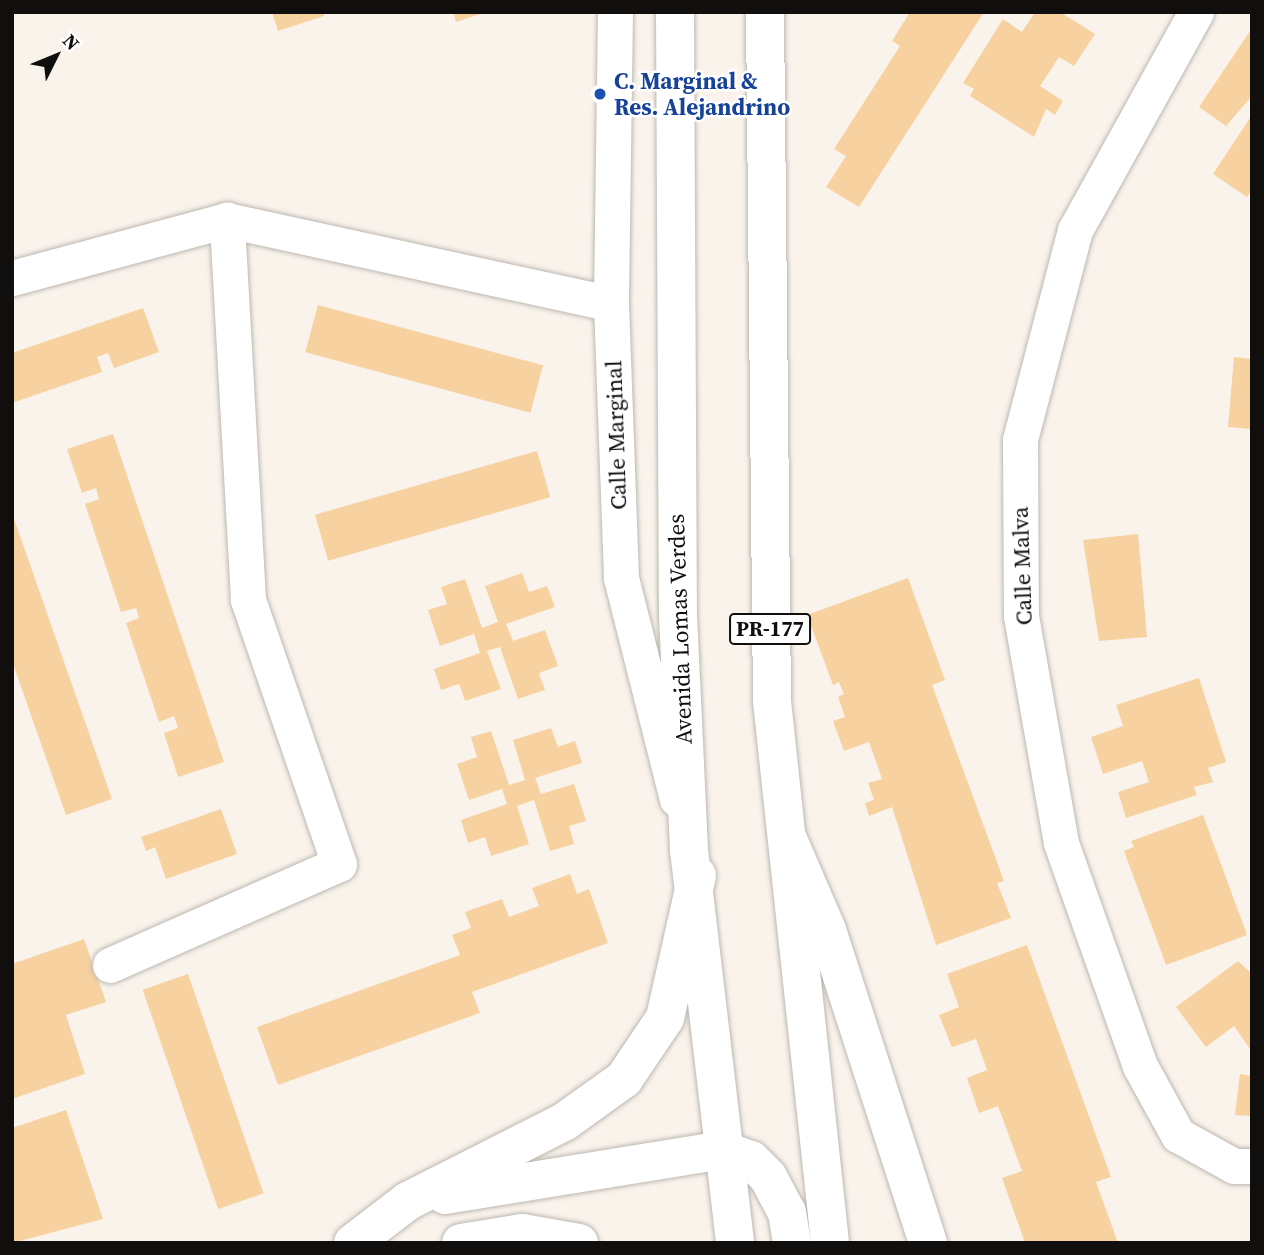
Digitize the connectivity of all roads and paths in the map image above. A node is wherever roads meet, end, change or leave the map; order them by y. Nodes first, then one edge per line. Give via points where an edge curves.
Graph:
1 (615, 12) edge
2 (675, 12) edge
3 (765, 12) edge
4 (1196, 12) edge
5 (227, 220) junction
6 (12, 278) edge
7 (611, 304) junction
8 (787, 837) junction
9 (693, 863) junction
10 (110, 965) dead end
11 (723, 1150) junction
12 (1252, 1166) edge
13 (408, 1201) junction
14 (353, 1243) edge
15 (461, 1243) edge
16 (579, 1243) edge
17 (735, 1243) edge
18 (792, 1243) edge
19 (830, 1243) edge
20 (928, 1243) edge

1 - 7 street, Calle Marginal
2 - 9 main road, Avenida Lomas Verdes via 678,616
3 - 8 main road, PR-177 via 769,601
4 - 12 street, Calle Malva via 1075,230 1020,439 1021,616 1061,843 1140,1066 1178,1135 1234,1166
5 - 6 street
5 - 7 street
5 - 10 street via 248,598 339,864
7 - 9 street, Calle Marginal via 621,578
8 - 19 main road, PR-177
8 - 20 main road via 827,930
9 - 11 main road, Avenida Lomas Verdes
9 - 13 main road via 665,1018 636,1065 589,1108
11 - 13 main road
11 - 17 main road, Avenida Lomas Verdes
11 - 18 main road via 751,1160 768,1177 787,1212
13 - 14 main road
15 - 16 main road via 522,1233

